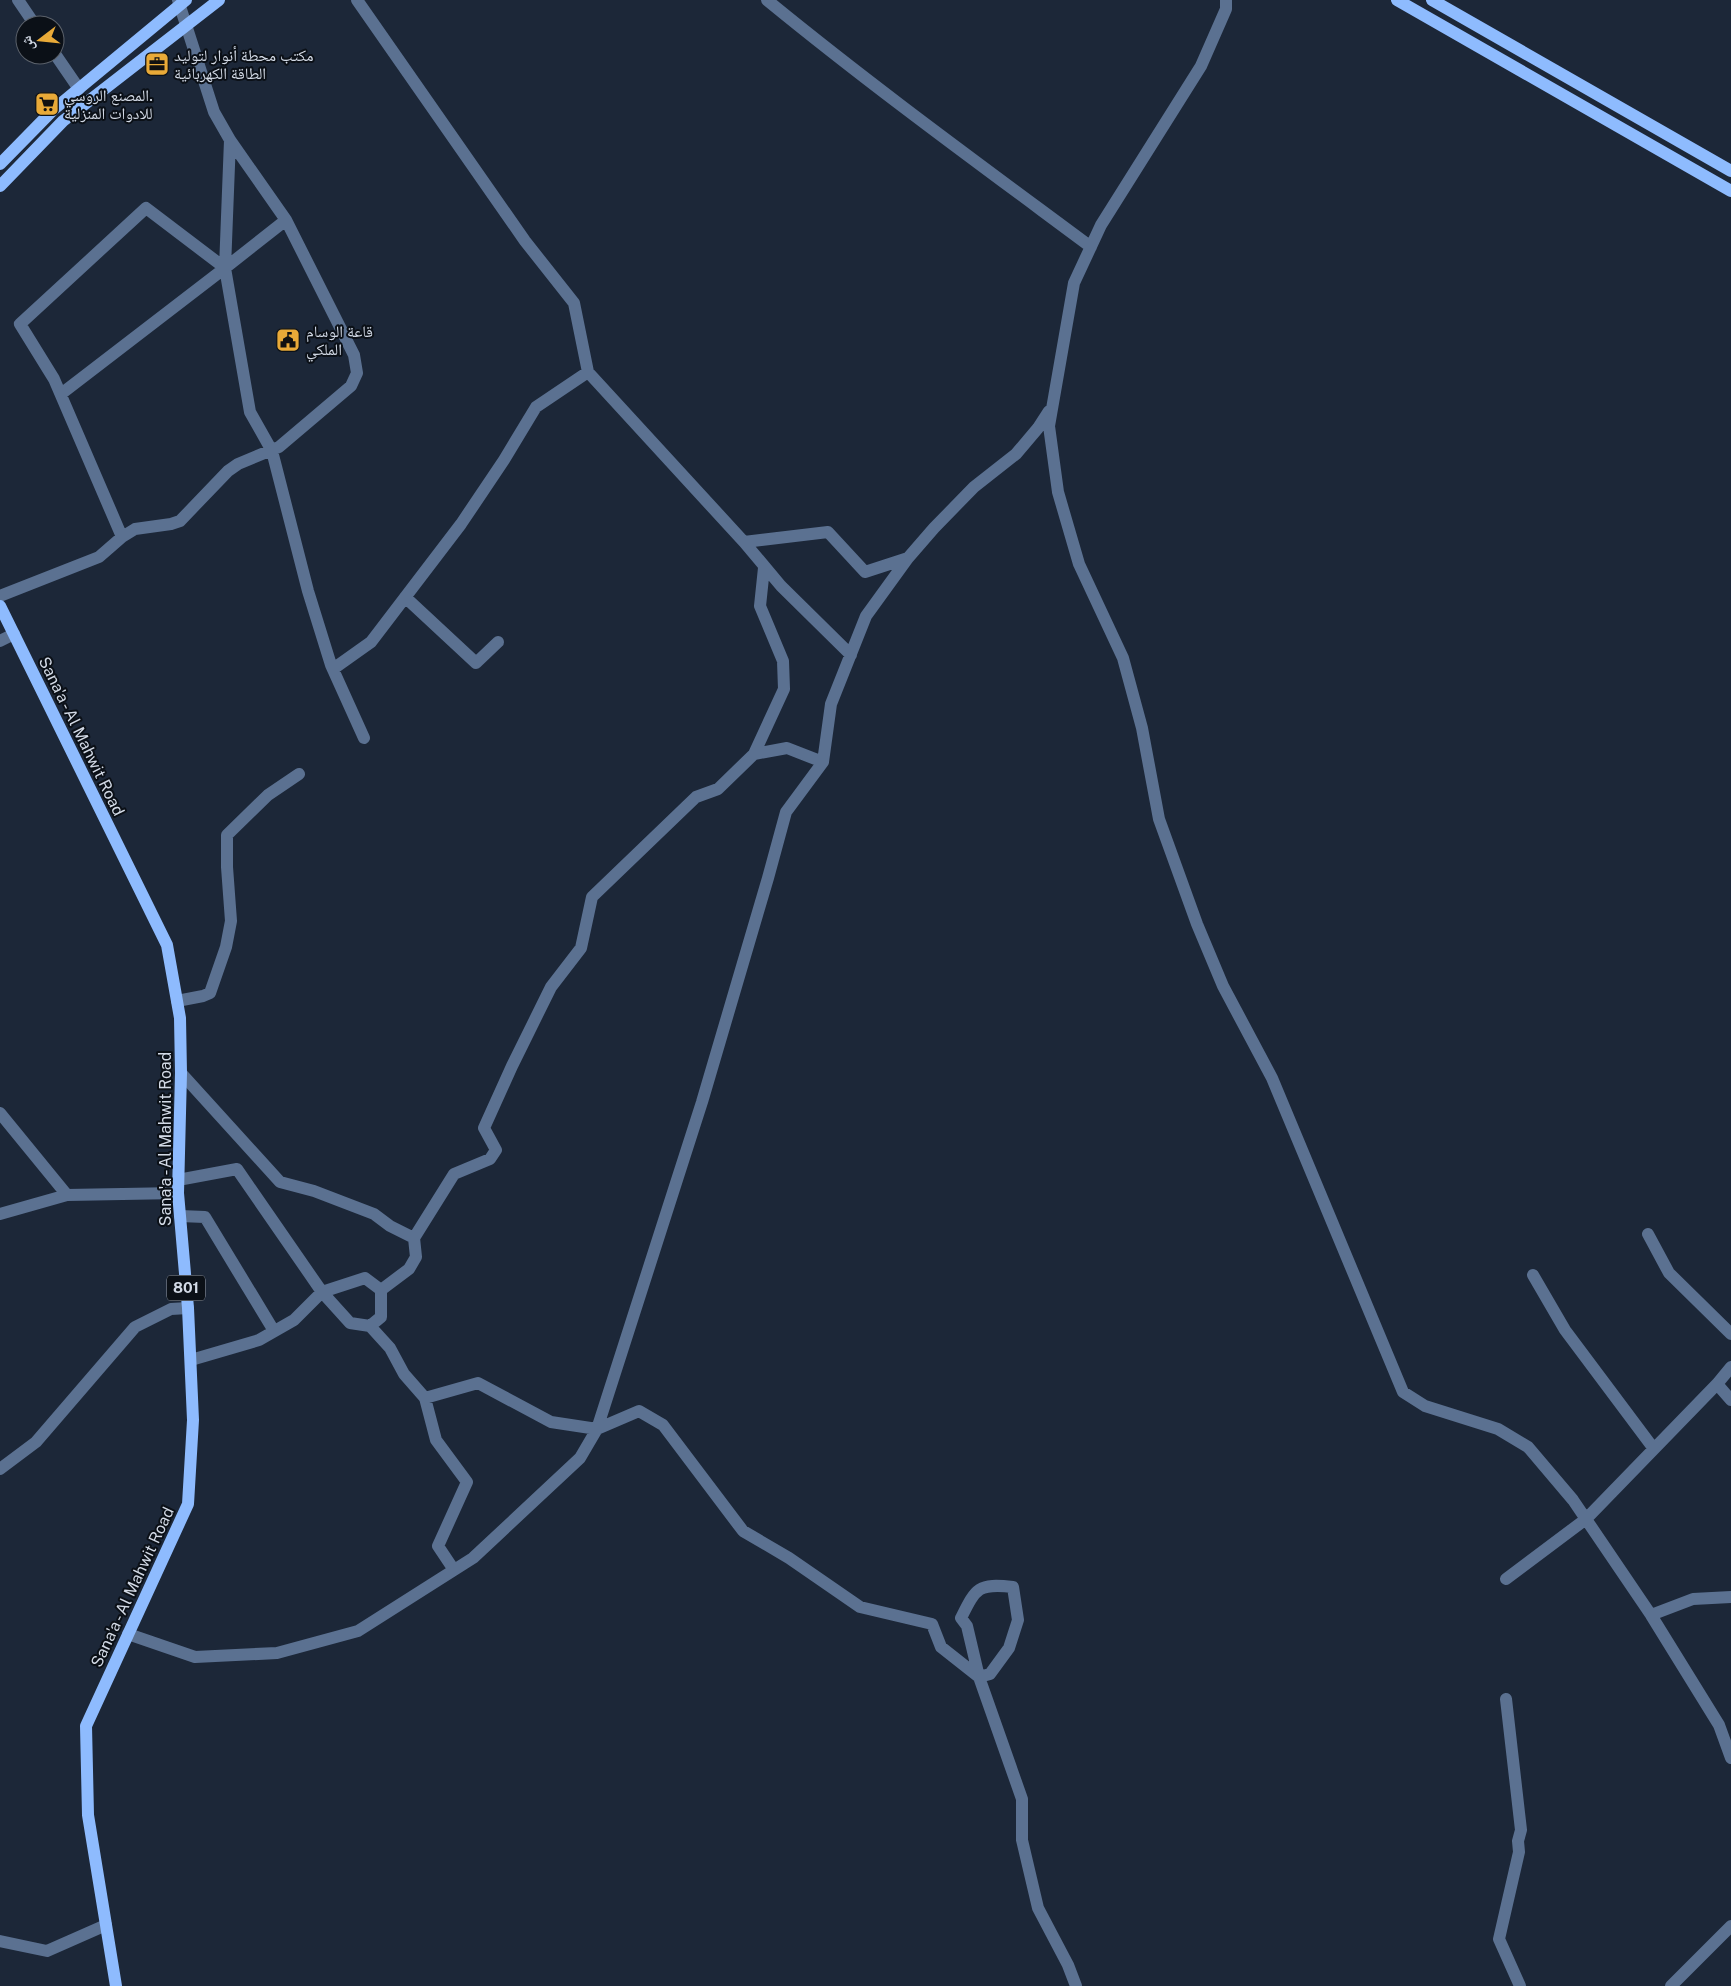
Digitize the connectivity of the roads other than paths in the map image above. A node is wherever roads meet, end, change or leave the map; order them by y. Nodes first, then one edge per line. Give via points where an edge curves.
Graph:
1 (18, 0) edge
2 (219, 0) edge
3 (357, 0) edge
4 (767, 0) edge
5 (1226, 0) edge
6 (1397, 0) edge
7 (1432, 0) edge
8 (181, 2) edge
9 (28, 15) edge
10 (186, 24) junction
11 (63, 65) edge
12 (79, 88) junction
13 (230, 140) junction
14 (0, 164) edge
15 (1731, 171) edge
16 (0, 186) edge
17 (1731, 191) edge
18 (286, 220) junction
19 (1091, 247) junction
20 (225, 268) junction
21 (588, 372) junction
22 (61, 394) junction
23 (1053, 404) junction
24 (272, 451) junction
25 (122, 537) junction
26 (744, 542) junction
27 (908, 558) junction
28 (764, 568) junction
29 (0, 596) edge
30 (405, 597) junction
31 (0, 606) edge
32 (14, 634) junction
33 (0, 641) edge
34 (498, 642) dead end
35 (851, 655) junction
36 (333, 669) junction
37 (364, 738) dead end
38 (754, 754) junction
39 (823, 762) junction
40 (299, 774) dead end
41 (177, 1001) junction
42 (181, 1073) junction
43 (0, 1112) edge
44 (178, 1186) junction
45 (67, 1195) junction
46 (0, 1214) edge
47 (180, 1216) junction
48 (1648, 1234) dead end
49 (414, 1238) junction
50 (1533, 1275) dead end
51 (382, 1290) junction
52 (322, 1292) junction
53 (188, 1308) junction
54 (370, 1326) junction
55 (274, 1331) junction
56 (1731, 1334) edge
57 (191, 1360) junction
58 (1731, 1367) edge
59 (1717, 1384) junction
60 (425, 1398) junction
61 (1731, 1400) edge
62 (597, 1429) junction
63 (1654, 1449) junction
64 (0, 1469) edge
65 (1586, 1519) junction
66 (454, 1570) junction
67 (1506, 1579) dead end
68 (1731, 1597) edge
69 (1651, 1615) junction
70 (128, 1634) junction
71 (979, 1677) junction
72 (1506, 1700) dead end
73 (1731, 1758) edge
74 (106, 1925) junction
75 (1731, 1926) edge
76 (0, 1941) edge
77 (116, 1986) edge
78 (1076, 1986) edge
79 (1520, 1986) edge
80 (1672, 1986) edge

1 - 9 street
2 - 10 main road
3 - 21 street via 525,241 574,303
4 - 19 street via 927,126
5 - 19 street via 1226,9 1201,66 1101,225
6 - 17 main road
7 - 15 main road
8 - 10 street
8 - 12 main road
10 - 13 street via 208,98
10 - 16 main road via 63,121
11 - 12 street
12 - 14 main road
13 - 18 street
13 - 20 street
18 - 20 street
18 - 24 street via 358,367 351,386
19 - 23 street via 1074,283
20 - 22 street
20 - 22 street via 146,208 20,324
20 - 24 street via 250,412
21 - 26 street
21 - 30 street via 536,407 461,524
22 - 25 street
23 - 27 street via 1016,454 974,487
23 - 65 street via 1049,426 1058,492 1078,564 1123,658 1142,728 1162,828 1219,977 1272,1078 1403,1392 1425,1406 1498,1429 1528,1448
24 - 25 street via 233,468 180,521 143,527
24 - 36 street via 308,591
25 - 29 street via 99,557
26 - 27 street via 828,532 866,572
26 - 28 street
27 - 35 street via 866,616
28 - 35 street
28 - 38 street via 760,606 783,661 784,689
30 - 34 street via 476,663
30 - 36 street via 371,642
31 - 32 main road, Sana'a - Al Mahwit Road / 801
32 - 33 street
32 - 41 main road, Sana'a - Al Mahwit Road / 801 via 167,945
35 - 39 street via 831,704
36 - 37 street
38 - 39 street via 787,748
38 - 49 street via 718,789 696,797 592,897 581,948 551,987 484,1128 496,1150 490,1159 454,1174
39 - 62 street via 786,812 702,1102
40 - 41 street via 268,795 227,836 231,921 226,947 210,993
41 - 42 main road, Sana'a - Al Mahwit Road / 801
42 - 44 main road, Sana'a - Al Mahwit Road / 801
42 - 49 street via 280,1182 374,1214
43 - 45 street
44 - 45 street
44 - 47 main road, Sana'a - Al Mahwit Road / 801
44 - 52 street via 236,1169
45 - 46 street
47 - 53 main road, Sana'a - Al Mahwit Road / 801
47 - 55 street via 205,1217
48 - 56 street via 1669,1273
49 - 51 street via 416,1258 409,1269
50 - 63 street via 1564,1330
51 - 52 street via 365,1278
51 - 54 street via 381,1317
52 - 54 street via 350,1323
52 - 55 street via 294,1320
53 - 57 main road, Sana'a - Al Mahwit Road / 801
53 - 64 street via 171,1308 135,1327 36,1442
54 - 60 street via 390,1348 404,1374
55 - 57 street via 259,1340
57 - 70 main road, Sana'a - Al Mahwit Road / 801 via 193,1420 188,1504
58 - 59 street
59 - 61 street
59 - 63 street
60 - 62 street via 478,1383 551,1422
60 - 66 street via 436,1440 467,1482 438,1546
62 - 66 street via 580,1458 473,1558
62 - 71 street via 639,1411 663,1425 743,1531 860,1607 932,1624 941,1647
63 - 65 street
65 - 67 street
65 - 69 street
66 - 70 street via 358,1631 276,1653 195,1657
68 - 69 street via 1693,1599
69 - 73 street via 1719,1725
70 - 74 main road, Sana'a - Al Mahwit Road / 801 via 86,1726 88,1815
71 - 71 street via 990,1674 1008,1648 1018,1620 1013,1586 991,1584 974,1594 961,1618 967,1626
71 - 78 street via 1022,1799 1022,1840 1038,1908
72 - 79 street via 1521,1830 1499,1939
74 - 76 street via 47,1951
74 - 77 main road, Sana'a - Al Mahwit Road / 801
75 - 80 street

